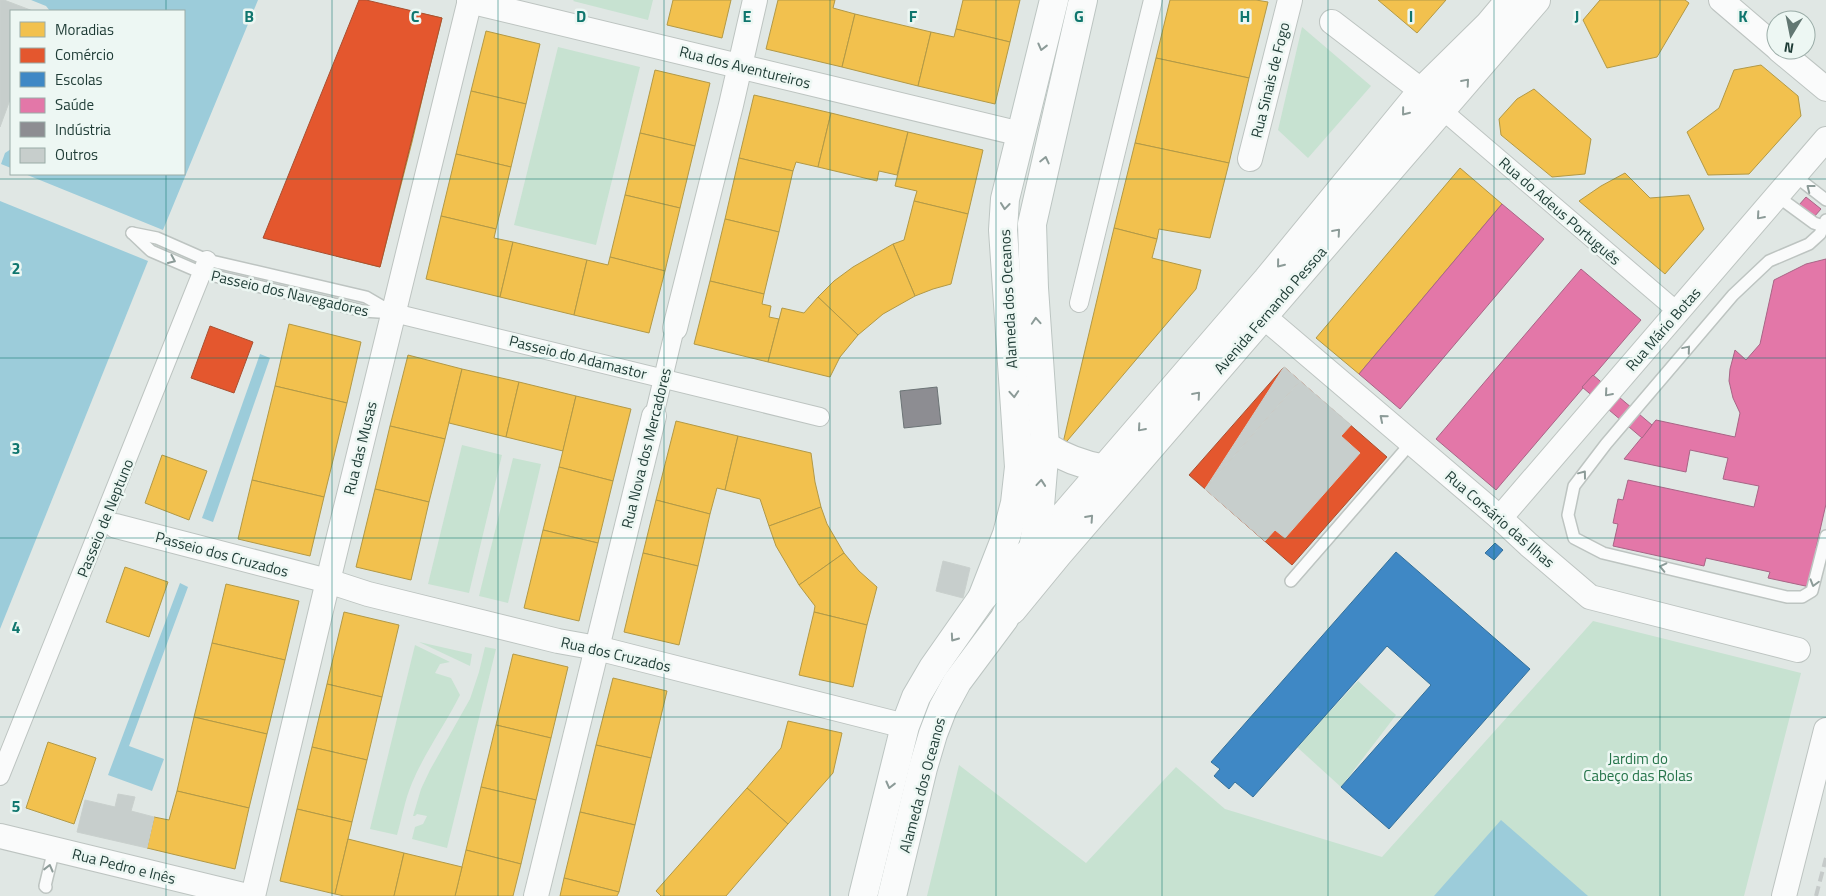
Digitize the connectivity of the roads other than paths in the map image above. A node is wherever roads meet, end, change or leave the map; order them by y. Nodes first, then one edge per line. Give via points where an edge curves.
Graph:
1 (470, 0) edge
2 (755, 0) edge
3 (1054, 0) edge
4 (1083, 0) edge
5 (1153, 0) edge
6 (1290, 0) edge
7 (1510, 0) edge
8 (1536, 0) edge
9 (1721, 0) edge
10 (1332, 22) dead end
11 (1766, 38) edge
12 (1791, 60) edge
13 (740, 66) junction
14 (1826, 89) edge
15 (1422, 91) junction
16 (1442, 110) junction
17 (1021, 134) junction
18 (1826, 140) edge
19 (1250, 159) dead end
20 (1795, 176) junction
21 (1777, 196) junction
22 (1826, 200) edge
23 (1825, 224) edge
24 (205, 266) junction
25 (1079, 303) dead end
26 (1255, 310) junction
27 (1678, 312) junction
28 (394, 313) junction
29 (675, 328) joint
30 (663, 378) junction
31 (654, 416) joint
32 (820, 417) dead end
33 (1411, 443) junction
34 (1045, 446) junction
35 (1105, 469) junction
36 (1500, 518) junction
37 (116, 526) dead end
38 (1007, 534) junction
39 (1826, 536) edge
40 (1045, 552) junction
41 (328, 581) junction
42 (1291, 581) dead end
43 (982, 598) junction
44 (597, 648) junction
45 (1798, 650) dead end
46 (905, 726) junction
47 (1826, 730) edge
48 (0, 776) edge
49 (0, 836) edge
50 (54, 849) junction
51 (46, 887) dead end
52 (247, 896) edge
53 (253, 896) edge
54 (536, 896) edge
55 (863, 896) edge
56 (892, 896) edge
57 (1784, 896) edge

1 - 13 street, Rua dos Aventureiros
1 - 28 street, Rua das Musas
2 - 13 street, Rua Nova dos Mercadores
3 -> 17 main road, Alameda dos Oceanos
34 -> 4 main road, Alameda dos Oceanos via 1032,224
5 - 25 street
6 - 19 street, Rua Sinais de Fogo
7 - 15 main road, Avenida Fernando Pessoa
16 -> 8 main road, Avenida Fernando Pessoa
9 - 11 street
10 - 15 street
12 - 14 street
13 - 17 street, Rua dos Aventureiros
13 - 29 street, Rua Nova dos Mercadores
15 -> 26 main road, Avenida Fernando Pessoa via 1267,280
26 -> 16 main road, Avenida Fernando Pessoa
16 - 27 street, Rua do Adeus Português
17 -> 38 main road, Alameda dos Oceanos via 1006,199 1003,230 1018,467 1015,503
18 - 20 street, Rua Mário Botas
20 - 21 street, Rua Mário Botas
22 -> 20 lane
21 - 23 lane via 1814,223
21 -> 27 street, Rua Mário Botas
39 -> 23 lane via 1812,591 1802,597 1787,597 1603,553 1574,538 1568,515 1574,486 1733,295 1769,261 1809,244
24 -> 24 lane, Passeio dos Navegadores via 157,238 132,233 151,251
24 - 28 lane, Passeio dos Navegadores via 366,297
24 - 48 street, Passeio de Neptuno
33 -> 26 street, Rua Corsário das Ilhas
26 -> 35 main road, Avenida Fernando Pessoa
40 -> 26 main road, Avenida Fernando Pessoa
27 -> 36 street, Rua Mário Botas
28 - 30 street, Passeio do Adamastor
28 - 41 street, Rua das Musas
29 - 30 street, Rua Nova dos Mercadores
30 - 31 street, Rua Nova dos Mercadores
30 - 32 street, Passeio do Adamastor
31 - 44 street, Rua Nova dos Mercadores
33 - 36 street, Rua Corsário das Ilhas
33 - 42 lane
34 - 35 main road via 1083,465
40 -> 34 main road, Alameda dos Oceanos via 1040,506
35 - 40 main road, Avenida Fernando Pessoa
36 - 45 street, Rua Corsário das Ilhas via 1590,597
37 - 41 street, Passeio dos Cruzados
38 - 40 main road
38 - 43 main road, Alameda dos Oceanos
40 - 43 main road, Alameda dos Oceanos
40 - 56 main road, Alameda dos Oceanos via 1004,619 957,682 943,708 933,734
41 - 44 street, Rua dos Cruzados via 413,606
41 - 53 street, Rua das Musas
43 -> 46 main road, Alameda dos Oceanos via 925,682
44 - 46 street, Rua dos Cruzados
44 - 54 street, Rua Nova dos Mercadores
46 -> 55 main road, Alameda dos Oceanos
47 - 57 street
49 - 50 street, Rua Pedro e Inês
51 -> 50 lane
50 - 52 street, Rua Pedro e Inês

